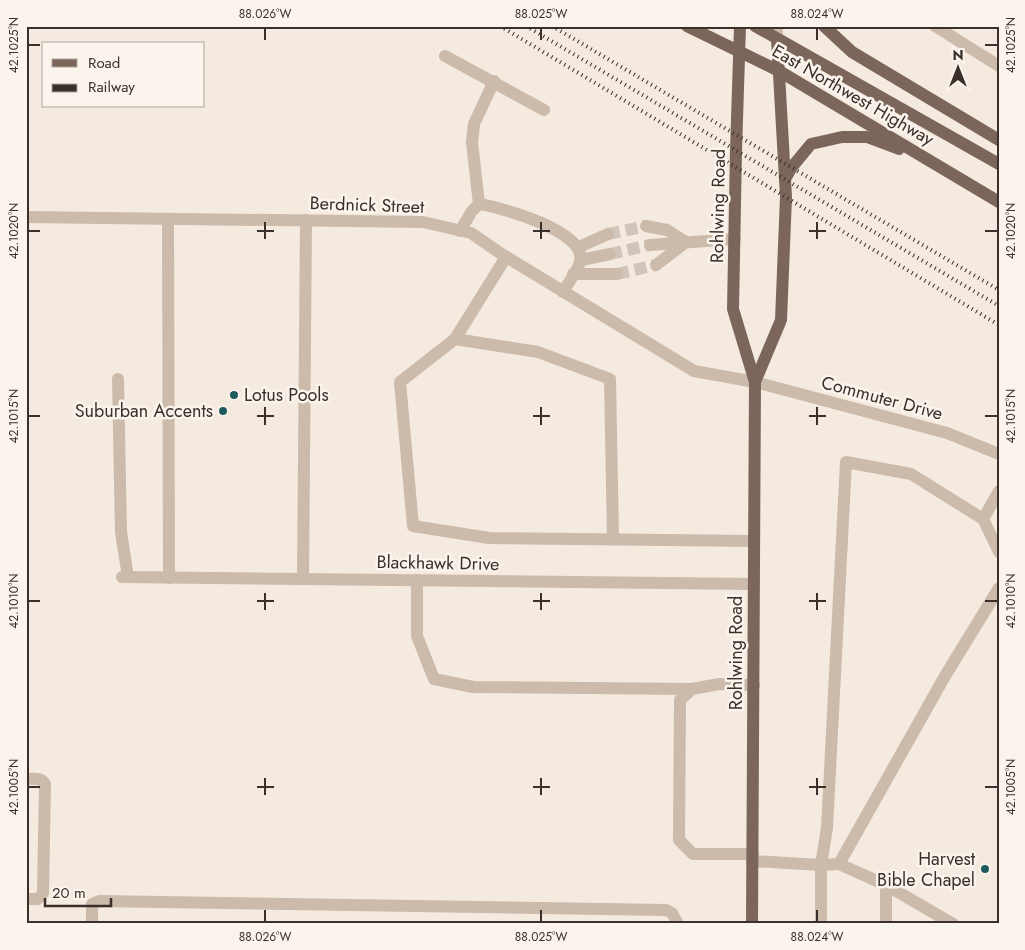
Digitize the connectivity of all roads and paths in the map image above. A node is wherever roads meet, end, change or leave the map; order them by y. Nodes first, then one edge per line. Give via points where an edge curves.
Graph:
1 (687, 26) edge
2 (740, 26) edge
3 (755, 26) edge
4 (824, 26) edge
5 (935, 26) edge
6 (777, 33) edge
7 (739, 51) junction
8 (445, 56) dead end
9 (999, 66) edge
10 (779, 71) junction
11 (494, 81) junction
12 (544, 110) dead end
13 (999, 140) edge
14 (933, 162) junction
15 (999, 164) edge
16 (785, 179) junction
17 (999, 202) edge
18 (479, 204) junction
19 (26, 217) edge
20 (168, 218) junction
21 (306, 220) junction
22 (646, 226) tunnel mouth
23 (460, 231) junction
24 (608, 234) tunnel mouth
25 (735, 238) junction
26 (686, 242) junction
27 (650, 245) tunnel mouth
28 (578, 247) junction
29 (610, 254) tunnel mouth
30 (506, 257) junction
31 (581, 260) junction
32 (656, 265) tunnel mouth
33 (573, 274) junction
34 (617, 274) tunnel mouth
35 (563, 292) junction
36 (455, 339) junction
37 (118, 379) dead end
38 (755, 382) junction
39 (999, 454) edge
40 (999, 491) edge
41 (984, 519) junction
42 (613, 539) junction
43 (754, 541) junction
44 (999, 552) edge
45 (169, 578) junction
46 (303, 579) junction
47 (417, 580) junction
48 (754, 584) junction
49 (999, 588) edge
50 (754, 685) junction
51 (692, 689) junction
52 (26, 779) edge
53 (753, 858) junction
54 (839, 864) junction
55 (821, 865) junction
56 (886, 884) junction
57 (26, 898) edge
58 (951, 923) edge
59 (92, 924) edge
60 (678, 924) edge
61 (752, 924) edge
62 (821, 924) edge
63 (886, 924) edge

1 - 7 main road, East Northwest Highway
2 - 7 main road, Rohlwing Road
3 - 6 main road, East Northwest Highway
4 - 13 main road via 852,52
5 - 9 street
6 - 10 main road, Rohlwing Road
6 - 15 main road, East Northwest Highway
7 - 10 main road, East Northwest Highway
7 - 25 main road, Rohlwing Road
8 - 11 street
10 - 14 main road, East Northwest Highway
10 - 16 main road, Rohlwing Road
11 - 12 street
11 - 18 street via 474,124 472,142
14 - 16 main road via 867,137 842,137 811,144
14 - 17 main road, East Northwest Highway
16 - 38 main road, Rohlwing Road via 781,320
18 - 23 street
18 - 28 street via 528,217 570,238
19 - 20 street, Berdnick Street
20 - 21 street, Berdnick Street
20 - 45 street
21 - 23 street, Berdnick Street via 423,222
21 - 46 street
22 - 26 street via 667,230
23 - 30 street, Berdnick Street via 472,233
24 - 28 street
25 - 26 street
25 - 38 main road, Rohlwing Road via 733,309
26 - 27 street
26 - 32 street
28 - 31 street
29 - 31 street
30 - 35 street, Berdnick Street
30 - 36 street
31 - 33 street
33 - 34 street
33 - 35 street
35 - 38 street, Berdnick Street via 694,371
36 - 42 street via 538,352 610,379
36 - 42 street via 400,382 414,526 489,538
37 - 45 street, Blackhawk Drive via 125,577
38 - 39 street, Commuter Drive via 947,433
38 - 43 main road, Rohlwing Road
40 - 41 street
41 - 44 street
41 - 55 street via 911,474 846,462 827,828
42 - 43 street
43 - 48 main road, Rohlwing Road
45 - 46 street, Blackhawk Drive
46 - 47 street, Blackhawk Drive
47 - 48 street, Blackhawk Drive
47 - 51 street via 417,636 434,679 473,687
48 - 50 main road, Rohlwing Road
49 - 54 street via 945,676
50 - 51 street via 719,684
50 - 53 main road, Rohlwing Road
51 - 53 street via 680,700 679,840 693,854
52 - 57 street via 39,779 45,784 43,893 38,899
53 - 55 street
53 - 61 main road, Rohlwing Road
54 - 55 street
54 - 56 street
55 - 62 street
56 - 58 street
56 - 63 street
59 - 60 street via 92,904 98,901 666,910 672,913

